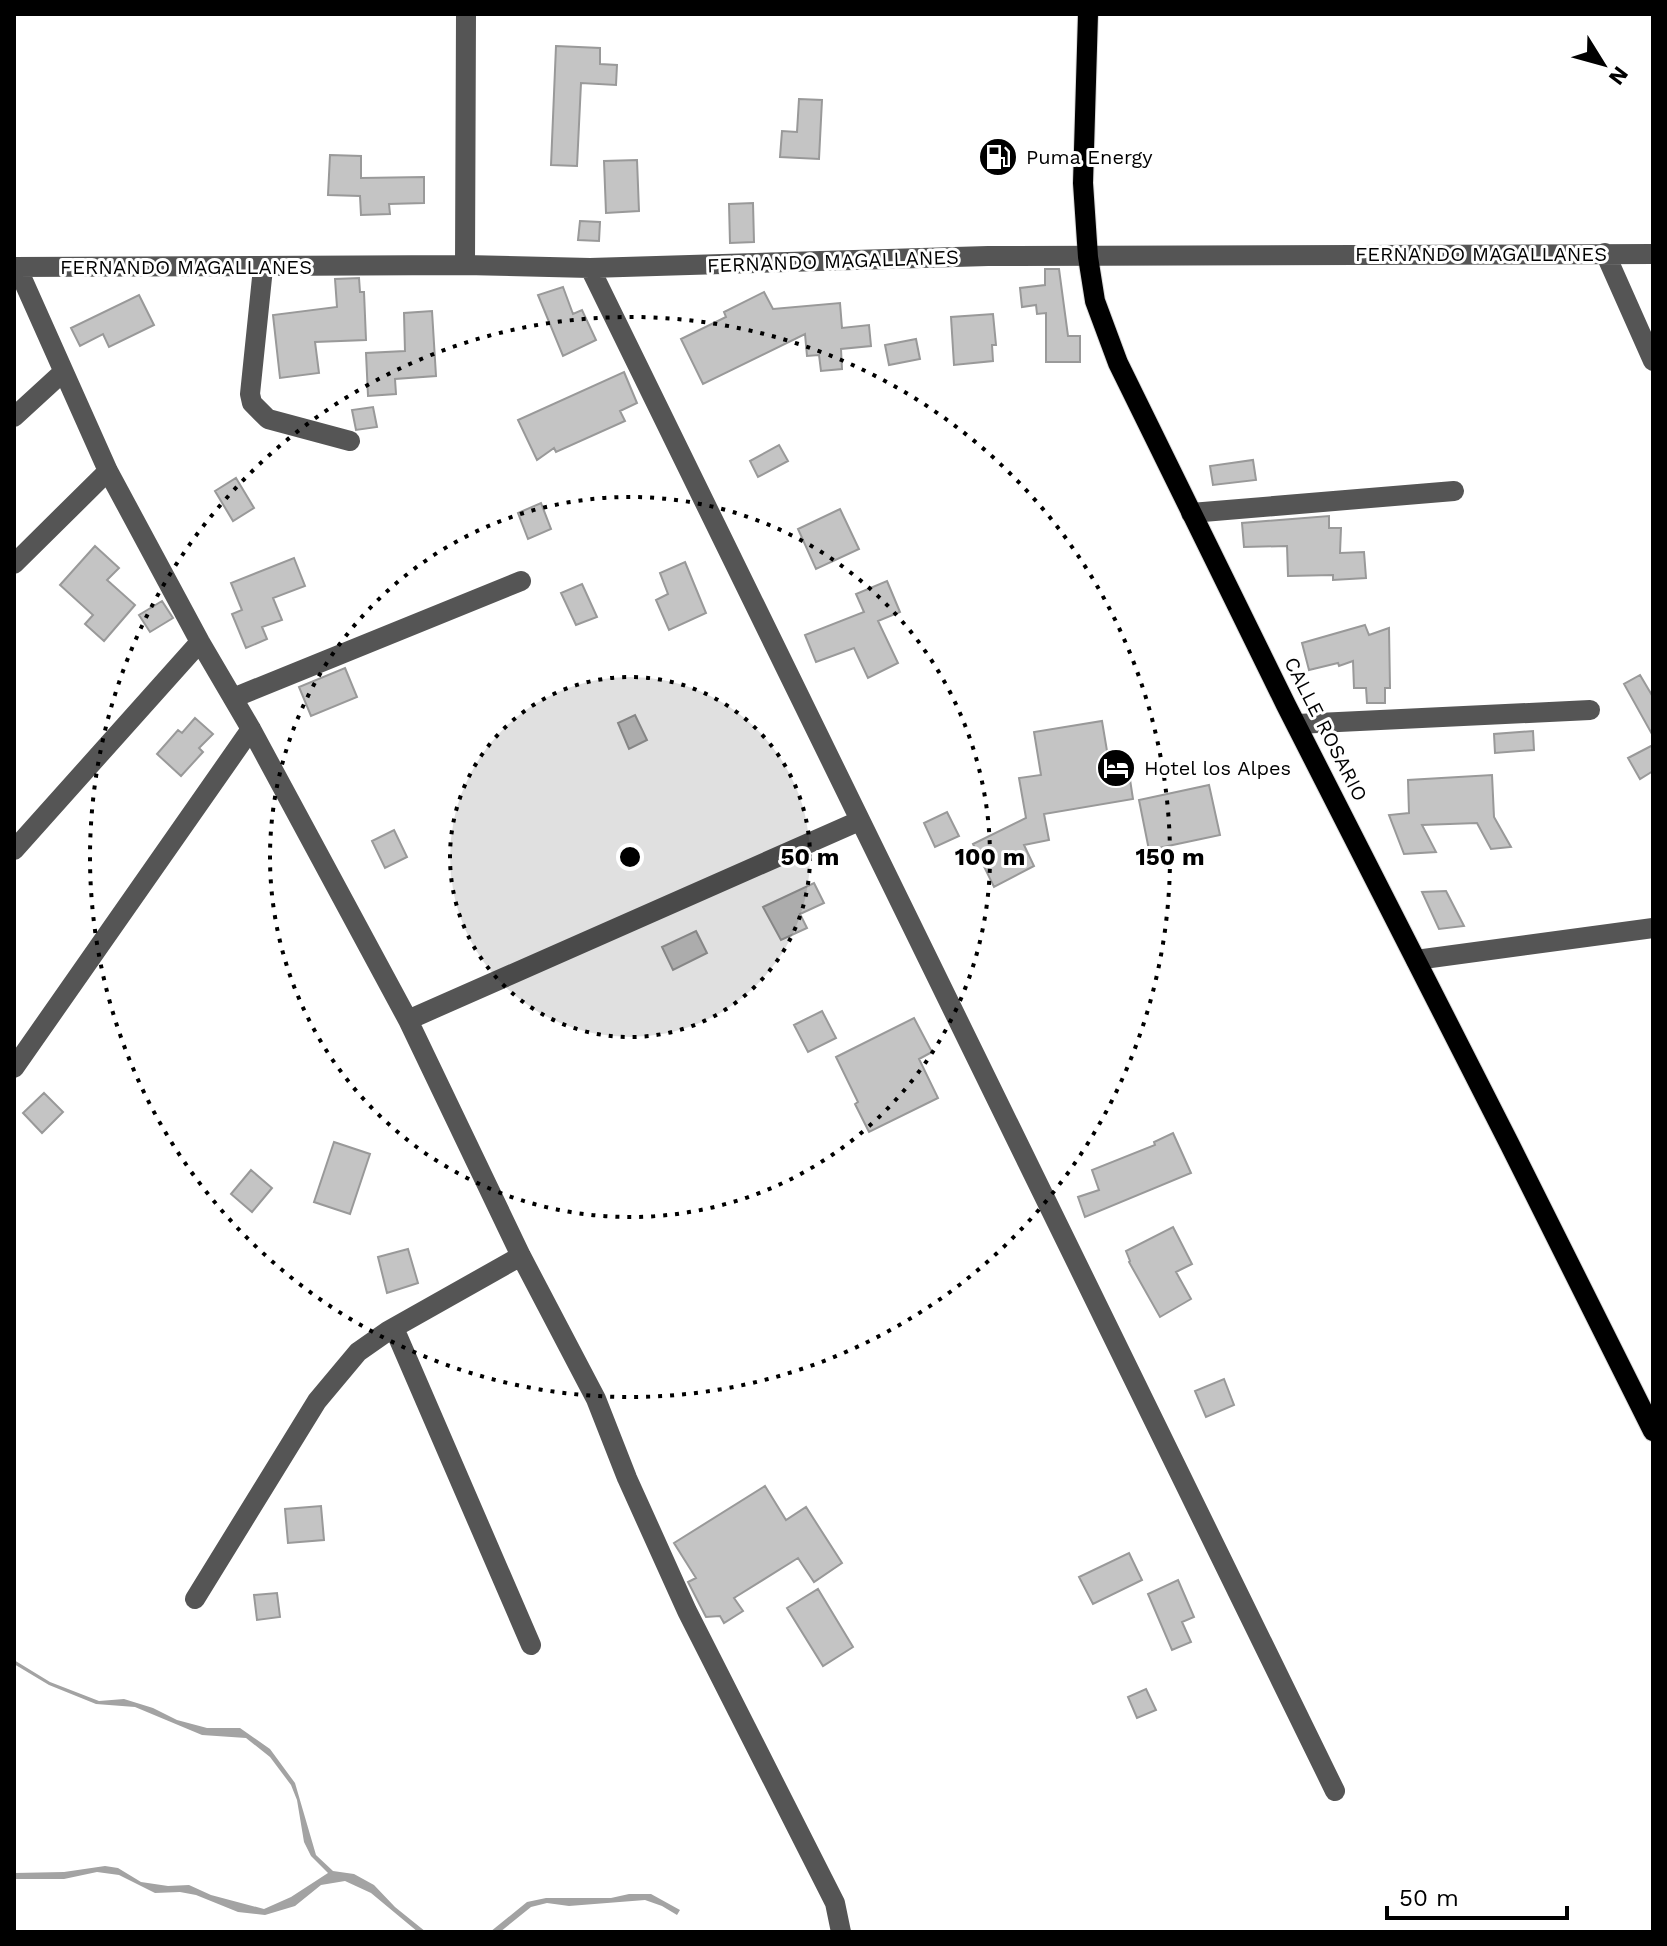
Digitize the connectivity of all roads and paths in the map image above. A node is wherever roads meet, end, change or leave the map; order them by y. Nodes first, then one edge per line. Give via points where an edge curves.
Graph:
1 (466, 14) edge
2 (1088, 14) edge
3 (1605, 253) junction
4 (1653, 254) edge
5 (1088, 257) junction
6 (465, 265) junction
7 (15, 267) edge
8 (263, 268) junction
9 (590, 268) junction
10 (1653, 361) edge
11 (62, 373) junction
12 (14, 417) edge
13 (350, 441) dead end
14 (108, 471) junction
15 (1454, 491) dead end
16 (1191, 513) junction
17 (14, 564) edge
18 (521, 581) dead end
19 (200, 642) junction
20 (233, 698) junction
21 (1590, 710) dead end
22 (1297, 724) junction
23 (251, 729) junction
24 (859, 821) junction
25 (14, 850) edge
26 (1653, 928) edge
27 (1416, 960) junction
28 (408, 1020) junction
29 (14, 1068) edge
30 (521, 1256) junction
31 (394, 1328) junction
32 (1653, 1431) edge
33 (195, 1599) dead end
34 (531, 1645) dead end
35 (1335, 1791) dead end
36 (841, 1932) edge

1 - 6 street
2 - 5 main road, CALLE ROSARIO via 1083,183
3 - 4 street, FERNANDO MAGALLANES
3 - 5 street, FERNANDO MAGALLANES
3 - 10 street
5 - 9 street, FERNANDO MAGALLANES
5 - 16 main road, CALLE ROSARIO via 1095,301 1118,363
6 - 8 street, FERNANDO MAGALLANES
6 - 9 street, FERNANDO MAGALLANES
7 - 8 street, FERNANDO MAGALLANES
7 - 11 street
8 - 13 street via 252,403 268,419
9 - 24 street
11 - 12 street
11 - 14 street
14 - 17 street
14 - 19 street
15 - 16 street
16 - 22 main road, CALLE ROSARIO
18 - 20 street
19 - 20 street
19 - 25 street
20 - 23 street
21 - 22 street
22 - 27 main road, CALLE ROSARIO
23 - 28 street
23 - 29 street
24 - 28 street
24 - 35 street
26 - 27 street
27 - 32 main road, CALLE ROSARIO
28 - 30 street
30 - 31 street
30 - 36 street via 596,1399 687,1611 835,1903
31 - 33 street via 358,1352 317,1401
31 - 34 street

